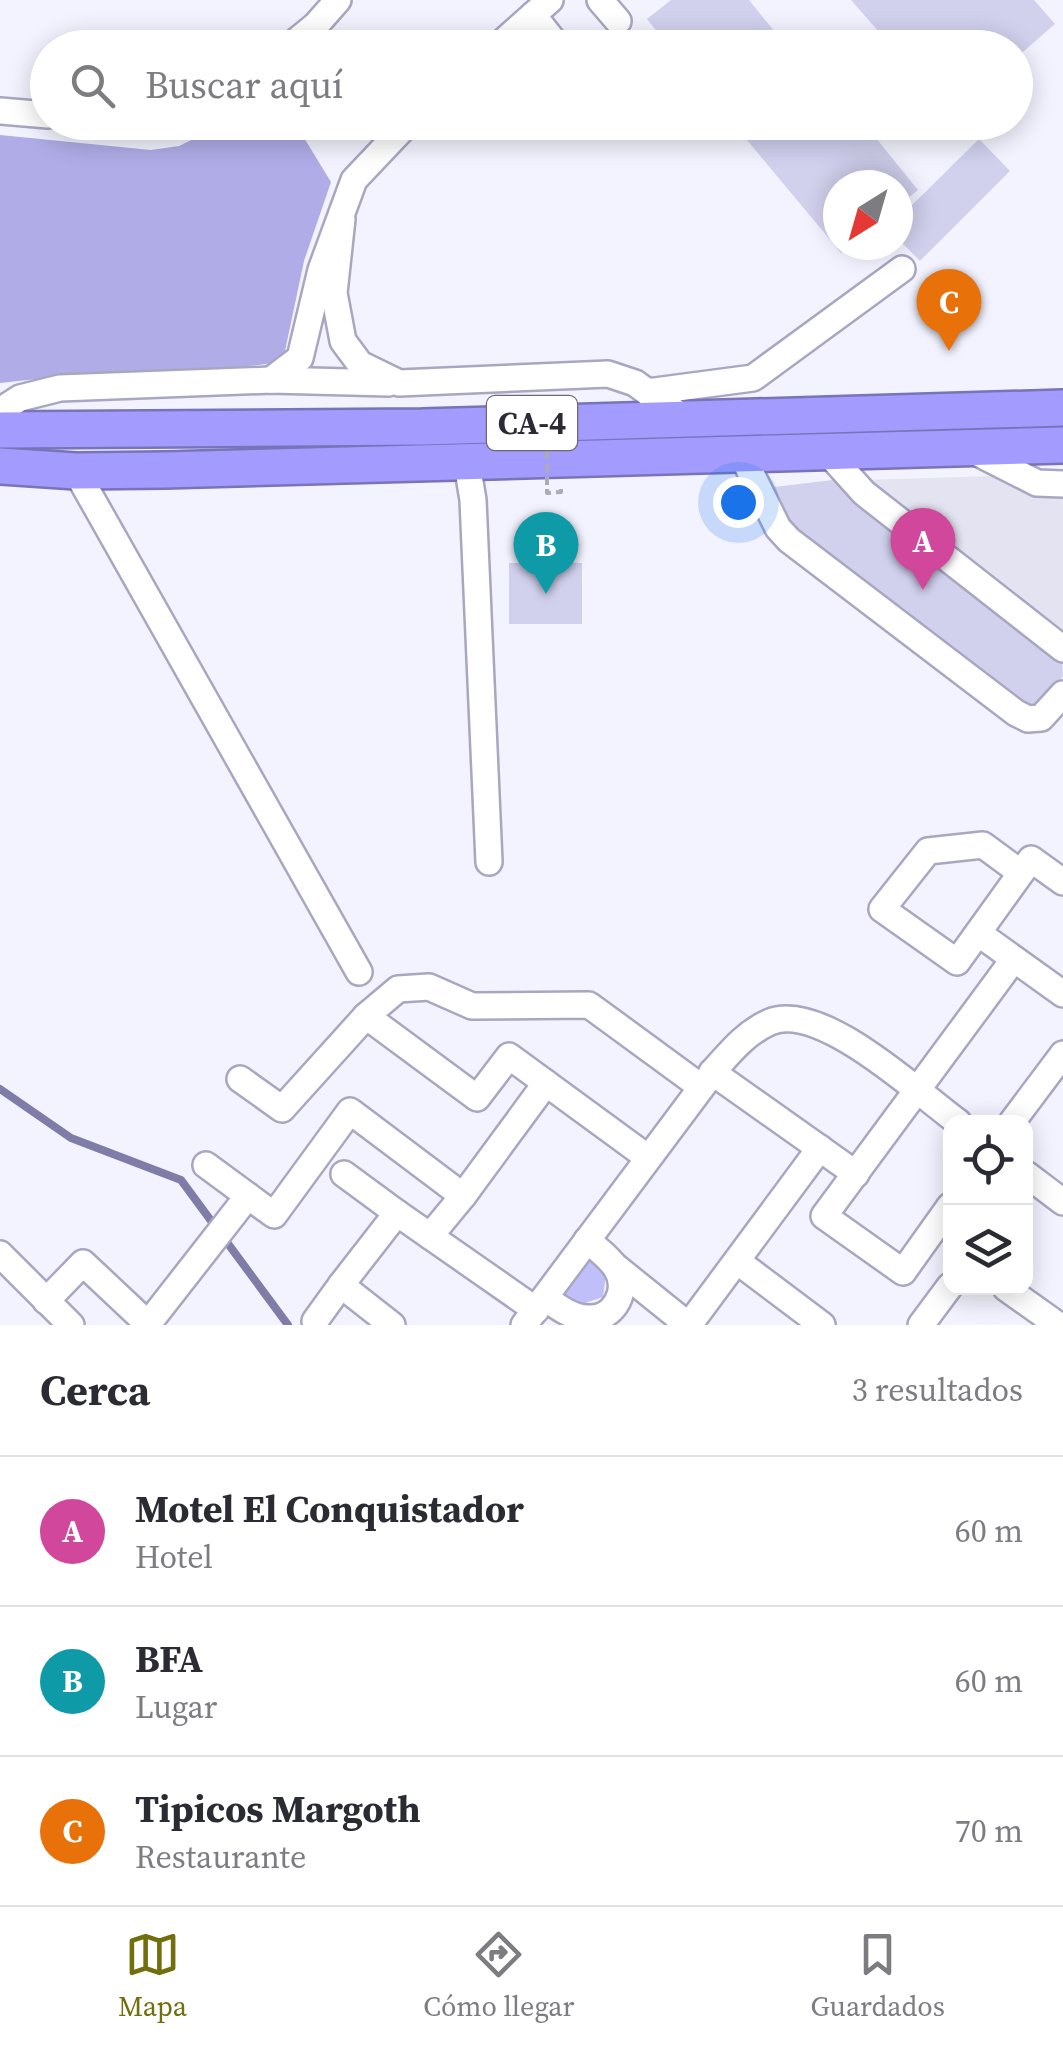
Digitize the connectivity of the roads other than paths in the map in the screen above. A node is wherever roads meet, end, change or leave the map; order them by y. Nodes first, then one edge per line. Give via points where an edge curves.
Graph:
1 (338, 0) edge
2 (600, 0) edge
3 (542, 8) edge
4 (618, 21) dead end
5 (310, 30) edge
6 (517, 30) edge
7 (4, 113) edge
8 (30, 114) edge
9 (392, 140) edge
10 (342, 219) junction
11 (902, 269) dead end
12 (753, 378) junction
13 (272, 380) junction
14 (398, 383) junction
15 (648, 392) junction
16 (1063, 408) edge
17 (0, 412) edge
18 (783, 415) junction
19 (686, 419) junction
20 (0, 430) edge
21 (1061, 445) edge
22 (966, 447) junction
23 (828, 453) junction
24 (742, 455) junction
25 (467, 464) junction
26 (0, 466) edge
27 (76, 471) junction
28 (1063, 484) edge
29 (1063, 648) edge
30 (1063, 694) edge
31 (489, 862) dead end
32 (1021, 873) junction
33 (1063, 882) edge
34 (978, 933) junction
35 (1014, 959) junction
36 (359, 972) dead end
37 (1063, 994) edge
38 (366, 1016) junction
39 (1063, 1054) edge
40 (240, 1078) dead end
41 (707, 1079) junction
42 (546, 1084) junction
43 (917, 1092) junction
44 (948, 1115) edge
45 (1017, 1115) edge
46 (820, 1148) junction
47 (647, 1157) junction
48 (206, 1165) dead end
49 (344, 1174) dead end
50 (856, 1174) junction
51 (1033, 1179) edge
52 (248, 1196) junction
53 (462, 1196) junction
54 (1063, 1202) edge
55 (397, 1213) junction
56 (430, 1236) junction
57 (587, 1240) junction
58 (941, 1240) edge
59 (0, 1254) edge
60 (737, 1260) junction
61 (616, 1268) junction
62 (341, 1286) junction
63 (943, 1295) edge
64 (1016, 1295) edge
65 (46, 1300) junction
66 (535, 1311) edge
67 (316, 1321) dead end
68 (587, 1322) edge
69 (149, 1324) edge
70 (71, 1325) edge
71 (392, 1325) edge
72 (689, 1325) edge
73 (822, 1325) edge
74 (921, 1325) edge
75 (1058, 1325) edge

1 - 5 street
2 - 4 street
3 - 6 street
7 - 8 street
9 - 10 street via 354,180
10 - 13 street via 321,270 300,358
10 - 14 street via 334,293 343,341 360,364
11 - 12 street
12 - 15 street
12 - 18 street via 758,399
13 - 14 street
13 - 17 street via 60,388 20,398
14 - 15 street via 608,374
15 - 19 street
16 - 18 highway, CA-4
18 - 19 highway, CA-4
19 - 20 highway, CA-4
21 - 22 highway, CA-4
22 - 23 highway, CA-4
22 - 28 street via 1037,482
23 - 24 highway, CA-4
23 - 29 street via 864,493
24 - 25 highway, CA-4
24 - 30 street via 789,540 1016,713 1040,718
25 - 27 highway, CA-4
25 - 31 street
26 - 27 highway, CA-4
27 - 36 street
32 - 33 street via 1032,858
32 - 34 street
32 - 34 street via 983,846 928,851 882,909 957,962
34 - 35 street
35 - 37 street
35 - 43 street
38 - 40 street via 282,1108
38 - 41 street via 398,989 429,987 472,1006 589,1006
38 - 42 street via 478,1098 509,1056
39 - 45 street
41 - 43 street via 747,1035 774,1020 812,1021
41 - 46 street
41 - 47 street
42 - 47 street
42 - 53 street
43 - 44 street
43 - 50 street
46 - 50 street
46 - 60 street
47 - 57 street
48 - 52 street
49 - 55 street
50 - 58 street via 824,1216 903,1272
51 - 54 street
52 - 53 street via 274,1216 350,1111
52 - 69 street
53 - 56 street
55 - 56 street
55 - 62 street
56 - 66 street
57 - 61 street
57 - 66 street
59 - 65 street
60 - 72 street
60 - 73 street
61 - 68 street via 619,1300
61 - 72 street
62 - 67 street
62 - 71 street
63 - 74 street
64 - 75 street
65 - 69 street via 84,1263
65 - 70 street
66 - 68 street

